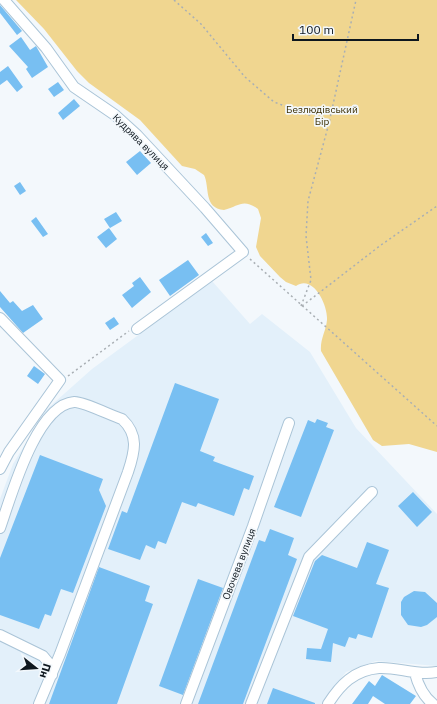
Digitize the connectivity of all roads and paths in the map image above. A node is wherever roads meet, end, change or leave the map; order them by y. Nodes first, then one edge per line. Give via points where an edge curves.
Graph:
1 (4, 0) edge
2 (174, 0) edge
3 (356, 0) edge
4 (331, 111) junction
5 (437, 206) edge
6 (243, 252) junction
7 (301, 306) junction
8 (0, 318) edge
9 (137, 329) joint
10 (60, 380) junction
11 (289, 423) dead end
12 (437, 426) edge
13 (0, 469) edge
14 (372, 492) dead end
15 (0, 528) edge
16 (0, 635) edge
17 (437, 672) edge
18 (415, 673) junction
19 (52, 675) junction
20 (39, 704) edge
21 (186, 704) edge
22 (251, 704) edge
23 (328, 704) edge
24 (433, 704) edge

1 - 6 street, Кудрява вулиця via 46,48 74,87 115,115 137,135
2 - 4 path via 201,24 245,77 274,102 309,115
3 - 4 path
4 - 7 path via 308,201 306,236 311,280
5 - 7 path
6 - 7 path
6 - 9 street
7 - 12 path
8 - 10 street
9 - 10 path via 127,331
10 - 13 street via 9,452
11 - 21 street, Овочева вулиця
14 - 22 street via 309,557
15 - 19 street via 22,466 38,431 54,410 76,401 122,419 127,424 134,436 133,457
16 - 19 street via 43,656
17 - 18 street
18 - 23 street via 379,668 359,674 348,679
18 - 24 street via 426,698
19 - 20 street

